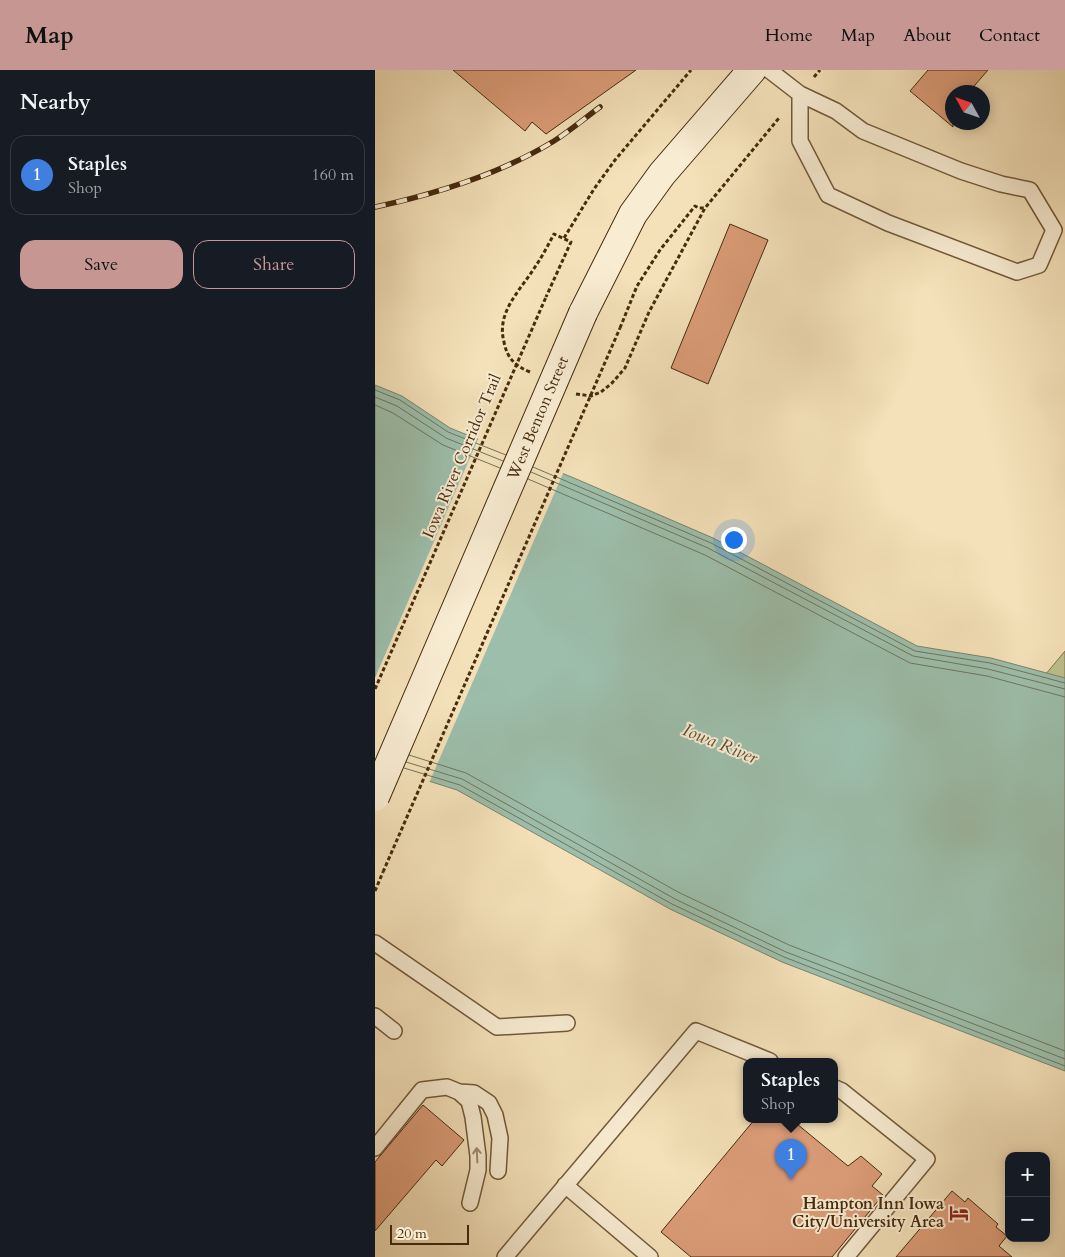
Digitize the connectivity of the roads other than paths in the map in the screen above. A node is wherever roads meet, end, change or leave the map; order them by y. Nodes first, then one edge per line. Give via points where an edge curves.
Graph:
1 (752, 70) edge
2 (769, 70) edge
3 (800, 94) junction
4 (375, 796) edge
5 (375, 942) edge
6 (375, 1016) edge
7 (567, 1023) dead end
8 (394, 1031) dead end
9 (763, 1058) edge
10 (838, 1089) edge
11 (459, 1092) junction
12 (375, 1148) edge
13 (498, 1172) dead end
14 (565, 1185) junction
15 (470, 1203) dead end
16 (505, 1257) edge
17 (650, 1257) edge
18 (846, 1257) edge

1 - 4 street, West Benton Street, bridge via 662,174 633,214 583,313
2 - 3 lane
3 - 3 lane via 837,111 863,131 961,171 1030,190 1054,230 1039,265 1017,272 888,223 828,195 800,141
5 - 7 lane via 497,1027
6 - 8 lane
9 - 14 lane via 696,1030
10 - 18 lane via 927,1159
11 - 12 lane via 447,1087 422,1090
11 - 13 lane via 474,1093 489,1103 495,1115 500,1138
15 -> 11 lane via 478,1156 469,1101
14 - 16 lane
14 - 17 lane

